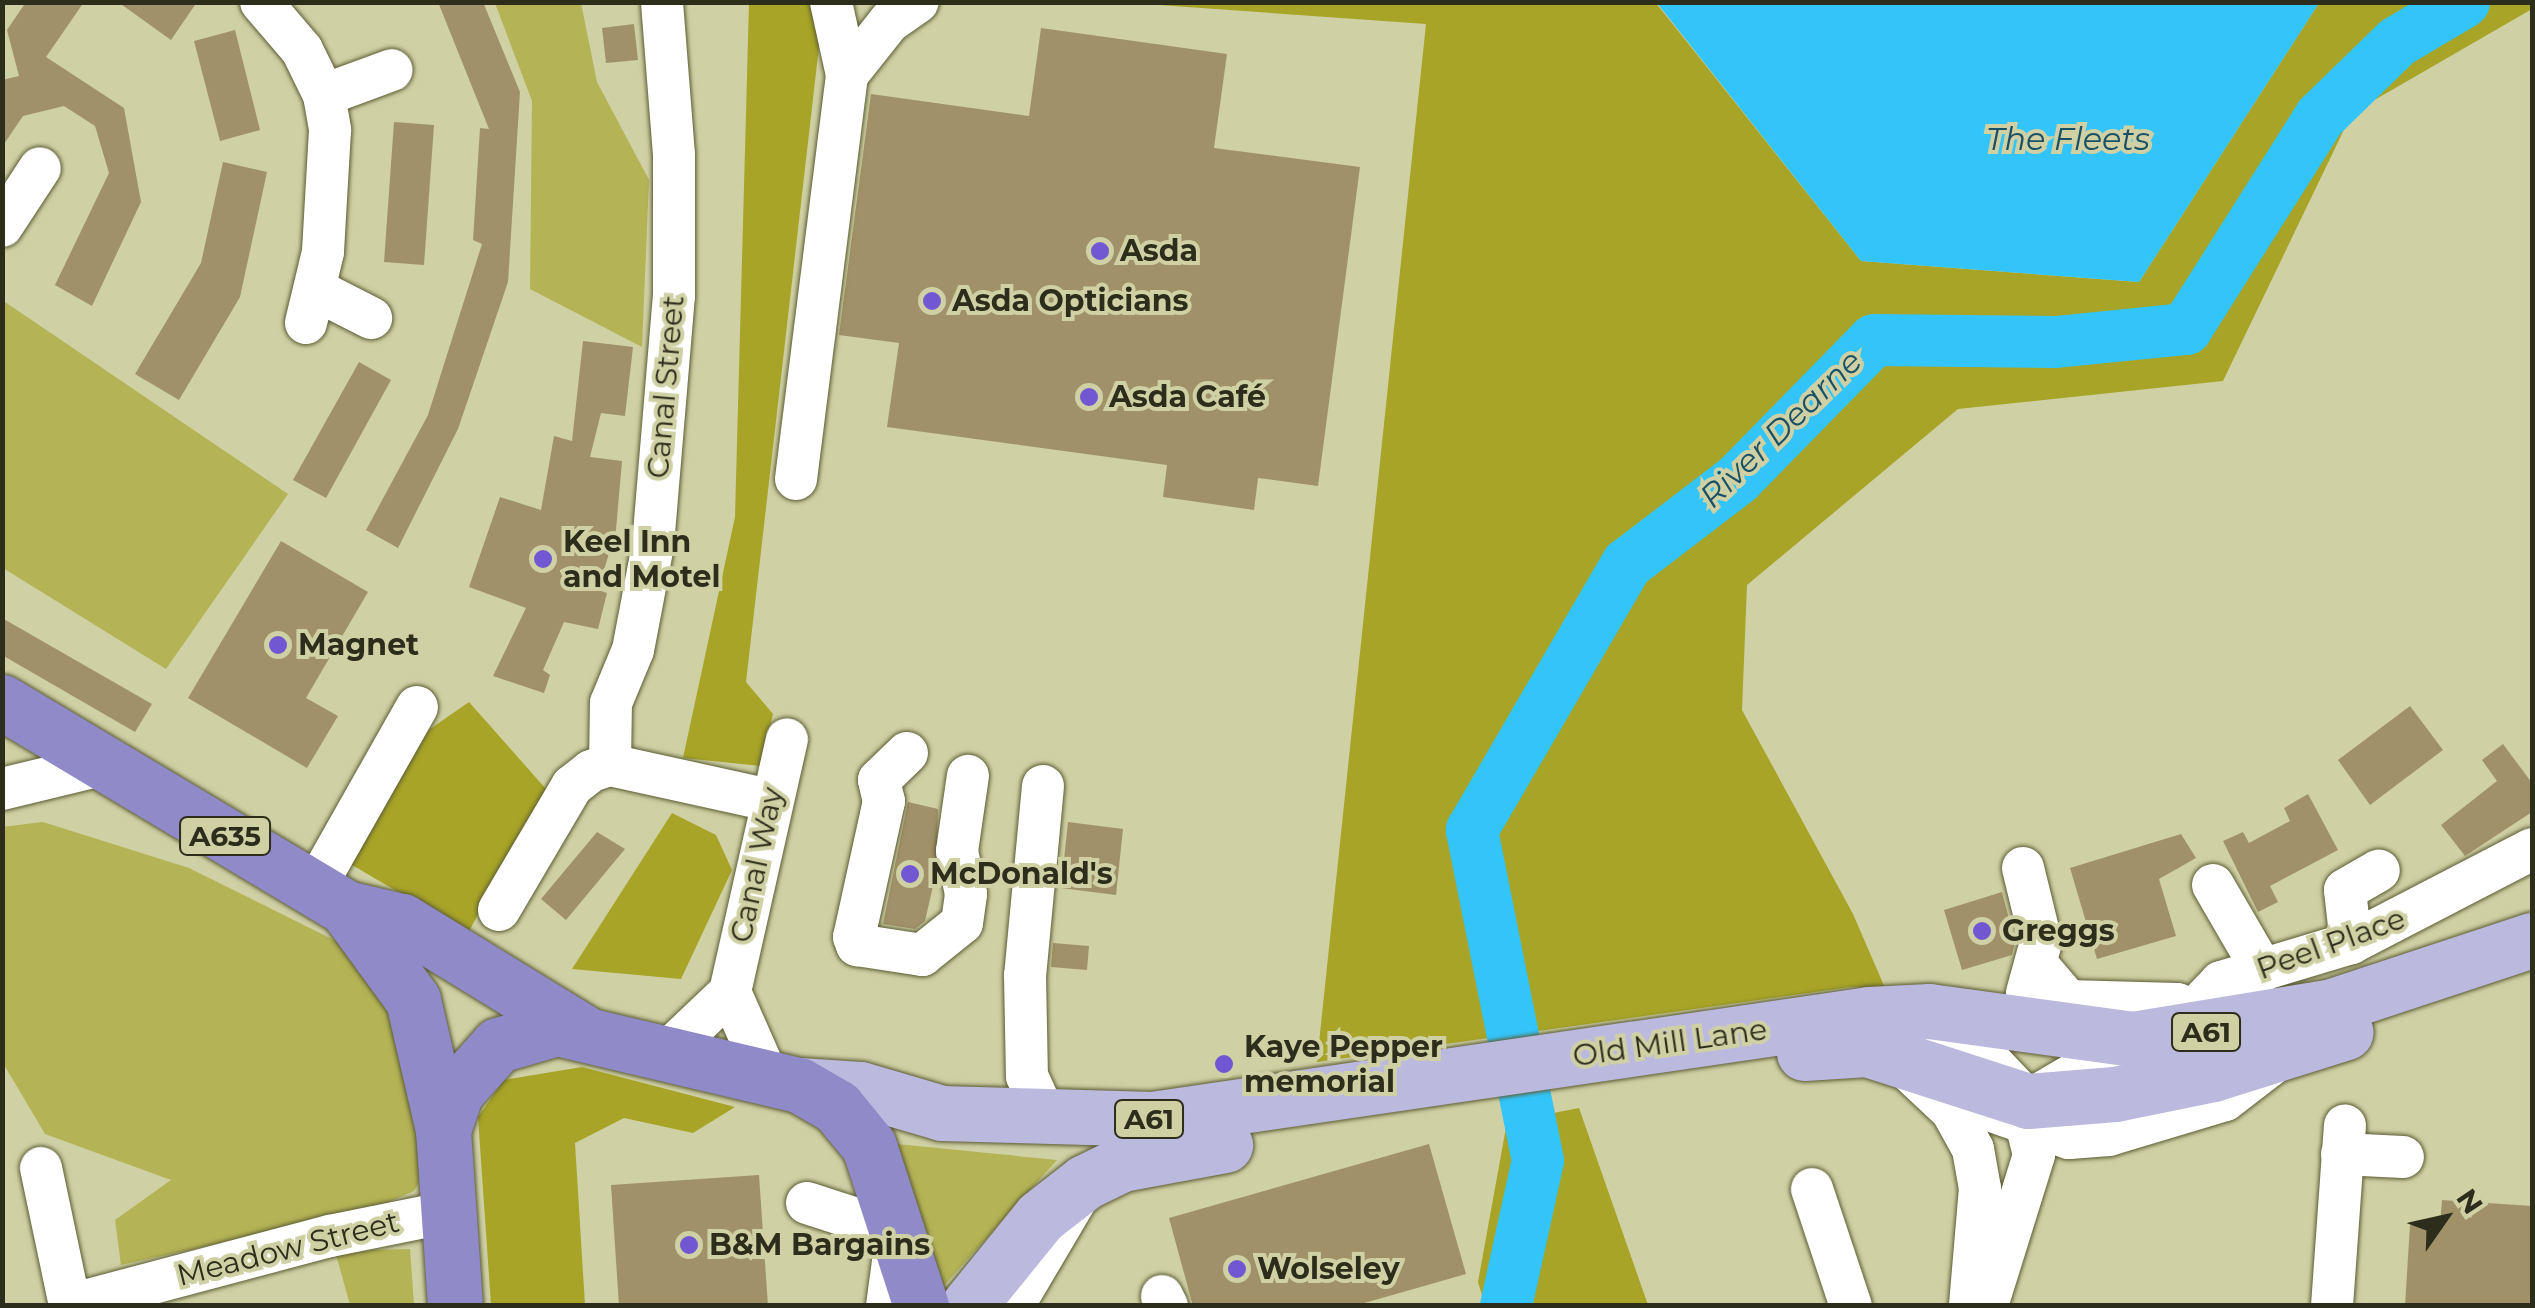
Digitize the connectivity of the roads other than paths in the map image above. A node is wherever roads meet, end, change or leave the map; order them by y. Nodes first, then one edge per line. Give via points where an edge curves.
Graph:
1 (261, 2) edge
2 (662, 2) edge
3 (831, 2) edge
4 (918, 2) edge
5 (392, 70) dead end
6 (847, 75) junction
7 (324, 95) junction
8 (40, 168) dead end
9 (2, 226) edge
10 (371, 318) dead end
11 (796, 479) dead end
12 (2, 702) edge
13 (417, 707) dead end
14 (787, 739) dead end
15 (907, 754) dead end
16 (105, 764) junction
17 (610, 766) junction
18 (968, 776) dead end
19 (1043, 786) dead end
20 (2, 789) edge
21 (769, 800) junction
22 (2532, 850) edge
23 (2023, 868) dead end
24 (2378, 870) dead end
25 (2213, 885) dead end
26 (330, 898) junction
27 (499, 910) dead end
28 (2532, 940) edge
29 (2351, 942) junction
30 (2038, 966) junction
31 (2263, 971) junction
32 (2532, 974) edge
33 (730, 992) junction
34 (2004, 1019) junction
35 (588, 1034) junction
36 (1882, 1036) junction
37 (2133, 1039) junction
38 (2202, 1039) junction
39 (665, 1054) junction
40 (2282, 1056) junction
41 (783, 1082) junction
42 (1504, 1084) junction
43 (2027, 1112) junction
44 (1047, 1120) junction
45 (443, 1130) junction
46 (2403, 1158) dead end
47 (41, 1168) dead end
48 (1094, 1177) junction
49 (1812, 1188) dead end
50 (1980, 1188) junction
51 (807, 1203) dead end
52 (449, 1212) junction
53 (898, 1232) junction
54 (70, 1305) edge
55 (455, 1306) edge
56 (886, 1306) edge
57 (920, 1306) edge
58 (968, 1306) edge
59 (1014, 1306) edge
60 (1851, 1306) edge
61 (1970, 1306) edge
62 (1988, 1306) edge
63 (2332, 1306) edge

1 - 7 street via 302,50
2 - 17 street, Canal Street via 674,155 674,296 654,546 633,650 611,703
3 - 6 street
4 - 6 street via 888,22
5 - 7 street
6 - 11 street
7 - 10 street via 330,156 311,307
8 - 9 street
12 - 16 highway, A635
13 - 26 street
14 - 21 street, Canal Way
15 - 18 street via 879,780 884,801 854,942 922,955 940,945 942,889 957,851
16 - 20 street
16 - 26 highway, A635
17 - 21 street
17 - 27 street via 572,786
19 - 44 street via 1025,994 1027,1076
21 - 33 street, Canal Way
22 - 29 street, Peel Place
23 - 30 street via 2041,942
24 - 29 street via 2344,890
25 - 31 street
26 - 35 highway, A635 via 402,921
26 - 45 highway, A635 via 413,1000
28 - 38 main road, Old Mill Lane / A61 via 2332,1006
29 - 31 street, Peel Place
30 - 34 street via 2027,993
30 - 38 street via 2068,1001 2177,1004
31 - 38 street, Peel Place via 2221,982
32 - 40 main road, Old Mill Lane / A61
33 - 39 street
33 - 41 street
34 - 36 main road, Old Mill Lane / A61
34 - 37 main road, Old Mill Lane / A61 via 2079,1036
35 - 39 highway
35 - 45 highway via 533,1030 498,1045 466,1074
36 - 42 main road, Old Mill Lane / A61 via 1834,1049
36 - 43 main road, Old Mill Lane / A61
36 - 50 street via 1952,1111 1973,1149
37 - 38 main road, Old Mill Lane / A61
37 - 43 street
38 - 40 main road, Old Mill Lane / A61
38 - 43 main road, Old Mill Lane / A61 via 2116,1094
39 - 41 highway
40 - 43 street via 2224,1100 2149,1129 2068,1138
41 - 44 main road, Old Mill Lane / A61 via 860,1089 942,1113
41 - 53 highway via 837,1108 862,1133
42 - 44 main road, Old Mill Lane / A61 via 1209,1114
42 - 48 main road, Old Mill Lane / A61 via 1174,1153
43 - 50 street via 2000,1145
43 - 62 street via 2034,1155
45 - 52 highway
46 - 63 street via 2344,1140
47 - 54 street
48 - 58 main road, A61 via 1040,1217
48 - 59 street
49 - 60 street
50 - 61 street
51 - 53 street
52 - 54 street, Meadow Street via 330,1236
52 - 55 highway
53 - 56 street
53 - 57 highway

